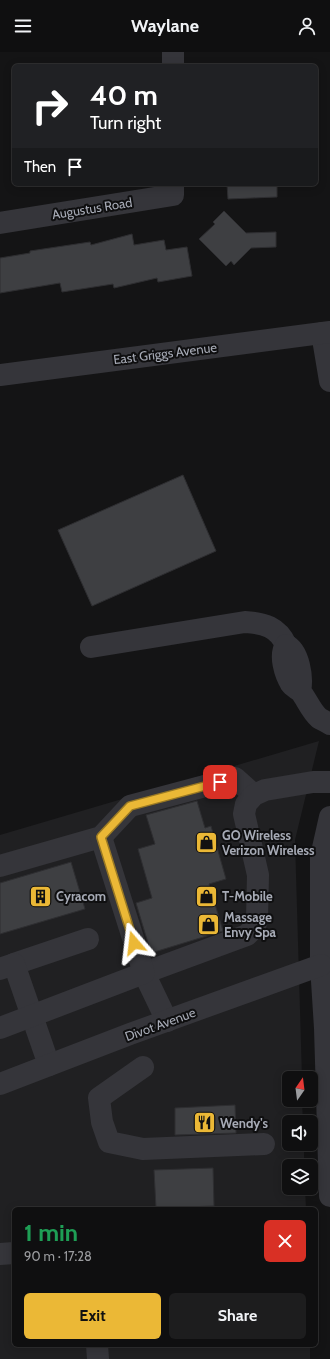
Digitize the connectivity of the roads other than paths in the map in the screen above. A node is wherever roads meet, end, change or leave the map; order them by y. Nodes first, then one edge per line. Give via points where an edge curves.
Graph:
1 (173, 52) edge
2 (173, 64) edge
3 (173, 186) edge
4 (0, 222) edge
5 (326, 332) edge
6 (0, 375) edge
7 (330, 381) edge
8 (92, 647) dead end
9 (330, 724) edge
10 (330, 782) edge
11 (254, 795) junction
12 (330, 817) edge
13 (101, 837) junction
14 (0, 866) edge
15 (88, 940) dead end
16 (321, 965) junction
17 (7, 966) edge
18 (144, 973) junction
19 (31, 1016) junction
20 (167, 1021) junction
21 (0, 1028) edge
22 (49, 1065) junction
23 (143, 1067) dead end
24 (0, 1084) edge
25 (264, 1144) dead end
26 (330, 1196) edge
27 (12, 1253) edge
28 (0, 1254) edge
29 (97, 1347) edge
30 (98, 1359) edge

1 - 2 street
3 - 4 street, Augustus Road via 173,194
5 - 6 street, East Griggs Avenue
5 - 7 street
8 - 9 street via 245,622 259,623 282,636 286,645 294,652 301,675 300,691 319,718
10 - 11 street via 313,782 265,790
11 - 13 street via 236,778 130,806
11 - 18 street via 246,804 244,814 258,875 255,927 247,935
12 - 16 street via 321,857
13 - 14 street
13 - 18 street
15 - 17 street
16 - 20 street, Divot Avenue
16 - 26 street
17 - 19 street
18 - 19 street
18 - 20 street
19 - 21 street
19 - 22 street
20 - 22 street, Divot Avenue
22 - 24 street, Divot Avenue
23 - 25 street via 99,1098 102,1122 109,1142 143,1149
27 - 28 street
29 - 30 street

